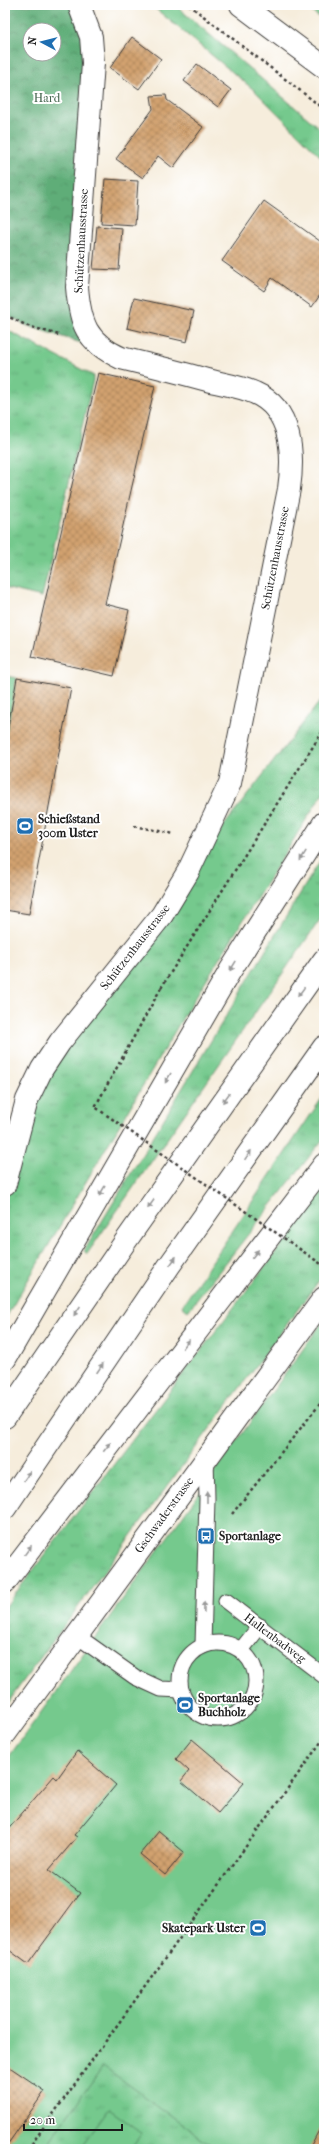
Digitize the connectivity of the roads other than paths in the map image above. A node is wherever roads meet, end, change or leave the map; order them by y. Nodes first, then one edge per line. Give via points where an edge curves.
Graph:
1 (79, 5) edge
2 (242, 5) edge
3 (324, 68) edge
4 (324, 823) edge
5 (324, 960) edge
6 (324, 1047) edge
7 (324, 1165) edge
8 (5, 1184) edge
9 (324, 1298) edge
10 (5, 1359) edge
11 (5, 1417) edge
12 (206, 1457) junction
13 (5, 1508) edge
14 (5, 1582) edge
15 (226, 1601) dead end
16 (260, 1626) junction
17 (77, 1636) junction
18 (203, 1646) junction
19 (240, 1650) junction
20 (324, 1676) edge
21 (181, 1690) junction
22 (5, 1734) edge

1 - 8 main road, Schützenhausstrasse via 91,37 92,63 77,287 78,306 84,323 92,338 103,350 121,358 254,392 276,408 284,420 289,435 292,468 230,783 188,872 162,915 60,1042 42,1069 27,1100
2 - 3 main road
4 -> 10 main road via 230,971
5 -> 11 main road
13 -> 6 main road via 169,1266
14 -> 7 main road
9 - 12 main road, Gschwaderstrasse
12 - 17 main road, Gschwaderstrasse
18 -> 12 lane
15 - 16 lane, Hallenbadweg
16 - 19 lane
16 - 20 lane, Hallenbadweg
17 - 21 lane via 135,1677 161,1689
17 - 22 main road, Gschwaderstrasse
18 - 19 lane via 229,1644
18 - 21 lane via 192,1653 184,1664 180,1677
19 - 21 lane via 250,1660 255,1672 256,1685 252,1698 233,1716 221,1719 207,1717 195,1711 186,1702

